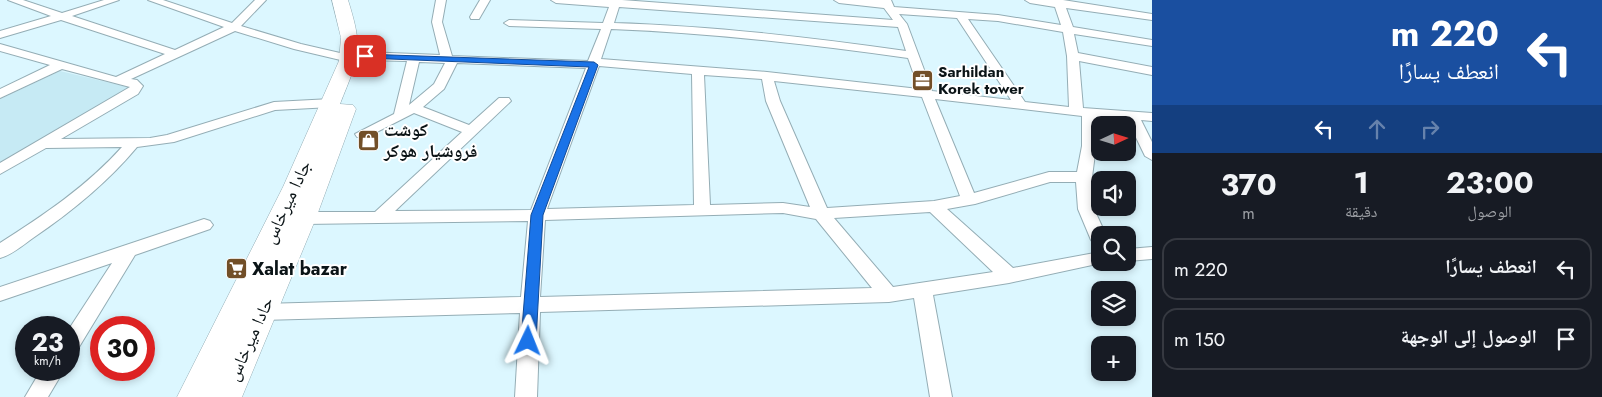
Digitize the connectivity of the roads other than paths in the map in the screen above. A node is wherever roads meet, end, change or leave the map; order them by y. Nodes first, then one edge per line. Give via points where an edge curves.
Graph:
1 (12, 0) edge
2 (114, 0) edge
3 (153, 0) edge
4 (191, 0) edge
5 (261, 0) edge
6 (340, 0) edge
7 (355, 0) edge
8 (441, 0) edge
9 (485, 0) edge
10 (556, 0) edge
11 (839, 0) edge
12 (1030, 0) edge
13 (616, 2) edge
14 (1058, 2) edge
15 (888, 5) edge
16 (182, 9) junction
17 (63, 15) junction
18 (960, 15) junction
19 (475, 17) dead end
20 (1152, 17) edge
21 (510, 23) dead end
22 (902, 24) junction
23 (606, 26) junction
24 (234, 28) junction
25 (1068, 29) junction
26 (0, 35) edge
27 (1152, 43) edge
28 (0, 47) edge
29 (20, 53) junction
30 (176, 54) junction
31 (912, 55) junction
32 (1073, 56) junction
33 (357, 57) junction
34 (414, 58) junction
35 (450, 59) junction
36 (0, 61) edge
37 (595, 63) junction
38 (61, 65) junction
39 (698, 70) junction
40 (1152, 71) edge
41 (767, 76) junction
42 (117, 81) junction
43 (0, 94) edge
44 (927, 94) junction
45 (504, 101) dead end
46 (331, 104) junction
47 (1020, 104) junction
48 (413, 108) junction
49 (1083, 112) junction
50 (400, 115) junction
51 (1132, 116) edge
52 (1136, 116) edge
53 (1152, 117) edge
54 (1136, 124) edge
55 (471, 131) junction
56 (362, 134) dead end
57 (44, 144) junction
58 (132, 144) junction
59 (1152, 156) edge
60 (0, 169) edge
61 (1084, 177) junction
62 (969, 200) junction
63 (934, 206) junction
64 (702, 212) junction
65 (821, 214) junction
66 (537, 215) junction
67 (379, 217) junction
68 (302, 218) junction
69 (204, 225) dead end
70 (1094, 226) edge
71 (0, 252) edge
72 (128, 252) junction
73 (1152, 253) edge
74 (1136, 254) edge
75 (1091, 260) edge
76 (1009, 276) junction
77 (923, 291) junction
78 (0, 294) edge
79 (889, 295) junction
80 (530, 303) junction
81 (262, 312) junction
82 (80, 328) edge
83 (46, 381) edge
84 (36, 397) edge
85 (194, 397) edge
86 (225, 397) edge
87 (526, 397) edge
88 (941, 397) edge

1 - 17 street
2 - 17 street
3 - 16 street
4 - 16 street
5 - 24 street
6 - 33 main road, جادا ميرخاس
7 - 33 main road, حادا ميرخاس via 366,34
8 - 35 street via 436,24
9 - 19 street
10 - 13 street
11 - 15 street
12 - 14 street
13 - 22 street
13 - 23 street
14 - 20 street
14 - 25 street
15 - 18 street
15 - 22 street
16 - 24 street
17 - 26 street
17 - 30 street
18 - 25 street
18 - 47 street
21 - 23 street
22 - 31 street
23 - 31 street via 797,39
23 - 37 street
24 - 30 street
24 - 33 street via 298,47
25 - 27 street
25 - 32 street
28 - 29 street
29 - 36 street
29 - 38 street
30 - 42 street
31 - 44 street
32 - 40 street
32 - 49 street
33 - 34 street
33 - 46 main road, جادا ميرخاس
33 - 68 main road, حادا ميرخاس
34 - 35 street
34 - 50 street
35 - 37 street
35 - 48 street via 446,80
37 - 39 street
37 - 66 street
38 - 42 street
38 - 43 street
39 - 41 street
39 - 64 street
41 - 44 street
41 - 65 street via 773,101
42 - 57 street via 136,84 136,88
44 - 47 street
44 - 62 street
45 - 55 street
46 - 58 street via 274,106 169,139
46 - 85 main road, جادا ميرخاس via 295,187
47 - 49 street
48 - 50 street
48 - 55 street
49 - 51 street
49 - 61 street via 1089,146
50 - 56 street
52 - 53 street
54 - 59 street
55 - 67 street
57 - 58 street
57 - 60 street
58 - 71 street via 82,195
61 - 62 street via 1049,177
61 - 70 street via 1086,209
62 - 63 street
63 - 65 street
63 - 76 street
64 - 65 street via 783,208
64 - 66 street
65 - 79 street
66 - 67 street
66 - 80 street
67 - 68 street
68 - 81 main road, حادا ميرخاس
69 - 72 street
72 - 78 street
72 - 82 street
73 - 74 street
75 - 76 street
76 - 77 street
77 - 79 street
77 - 88 street
79 - 80 street
80 - 81 street
80 - 87 street
81 - 86 main road, حادا ميرخاس
83 - 84 street

